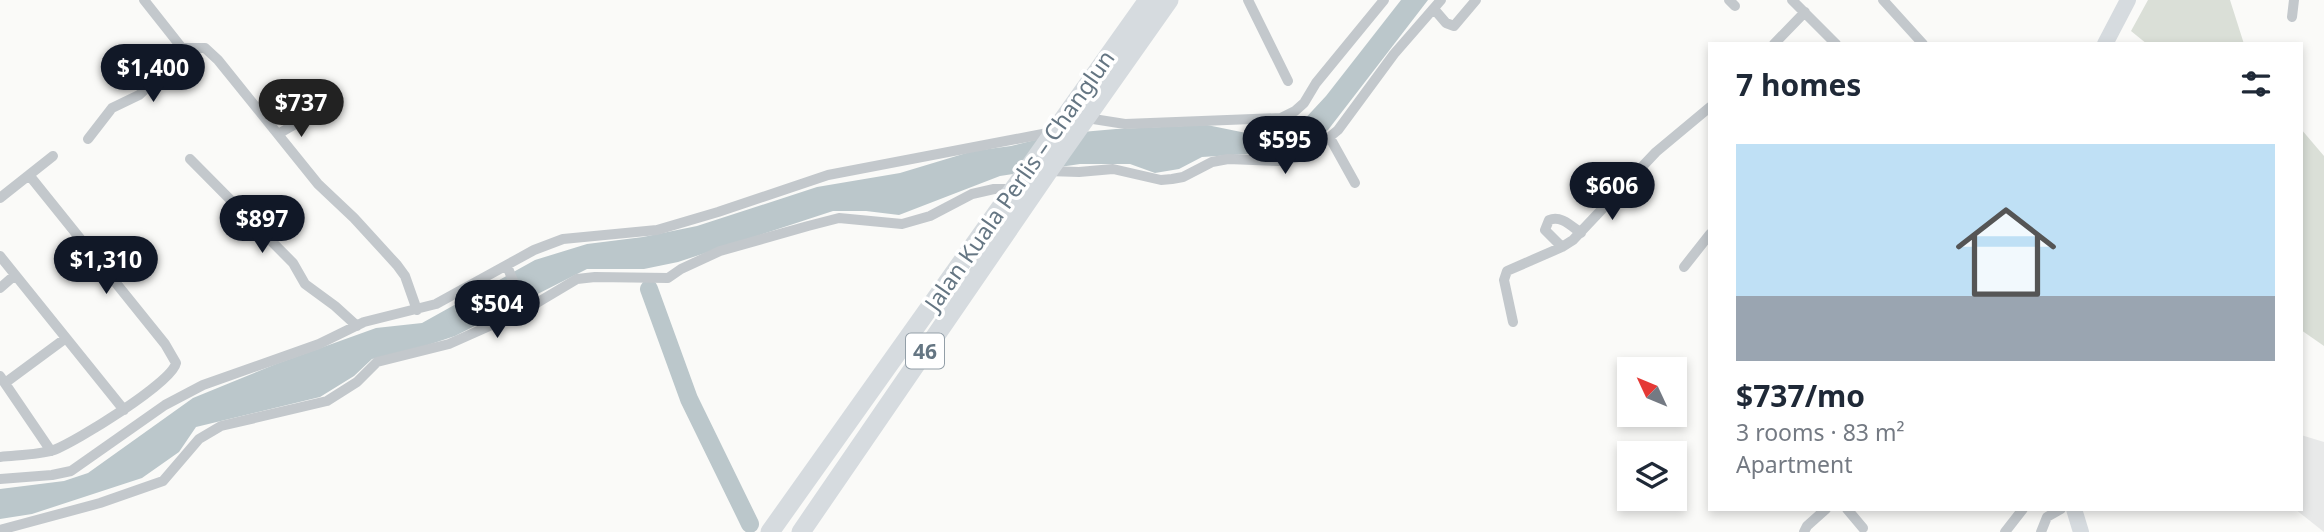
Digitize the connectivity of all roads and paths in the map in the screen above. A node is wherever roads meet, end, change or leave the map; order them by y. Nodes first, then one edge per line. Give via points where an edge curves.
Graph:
1 (144, 0) edge
2 (1148, 0) edge
3 (1170, 0) edge
4 (1248, 0) edge
5 (1384, 0) edge
6 (1476, 0) edge
7 (1791, 0) edge
8 (1882, 0) edge
9 (2128, 0) edge
10 (2294, 0) edge
11 (1437, 4) edge
12 (1805, 12) junction
13 (2292, 17) dead end
14 (1776, 42) edge
15 (1834, 42) edge
16 (1921, 42) edge
17 (2106, 42) edge
18 (182, 48) junction
19 (1287, 81) dead end
20 (1708, 109) edge
21 (313, 114) dead end
22 (1084, 122) junction
23 (1052, 134) junction
24 (278, 135) junction
25 (1330, 138) junction
26 (88, 139) dead end
27 (53, 156) dead end
28 (190, 159) dead end
29 (1049, 170) junction
30 (29, 175) junction
31 (1355, 183) dead end
32 (1014, 188) junction
33 (0, 198) edge
34 (1581, 233) junction
35 (1708, 236) edge
36 (1562, 247) junction
37 (0, 256) edge
38 (1684, 267) dead end
39 (509, 269) junction
40 (15, 275) junction
41 (0, 288) edge
42 (524, 307) junction
43 (417, 310) junction
44 (1513, 322) dead end
45 (357, 326) junction
46 (66, 338) junction
47 (2, 380) edge
48 (124, 410) junction
49 (51, 451) junction
50 (0, 457) edge
51 (0, 479) edge
52 (1824, 511) edge
53 (1849, 511) edge
54 (2021, 511) edge
55 (2058, 511) edge
56 (2075, 511) edge
57 (1863, 528) dead end
58 (0, 530) edge
59 (770, 532) edge
60 (801, 532) edge
61 (1804, 532) edge
62 (2005, 532) edge
63 (2041, 532) edge
64 (2081, 532) edge

1 - 18 street
2 - 23 highway, Jalan Kuala Perlis – Changlun / 46
3 - 22 highway, Jalan Kuala Perlis – Changlun / 46
4 - 19 street
5 - 22 street via 1304,103 1288,115 1269,120
6 - 11 street via 1454,26 1446,23
7 - 12 street
8 - 16 street
9 - 17 main road
10 - 13 street
11 - 25 street
12 - 14 street
12 - 15 street
18 - 24 street via 210,52
18 - 26 street via 179,57 139,95 112,108
20 - 34 street via 1649,159
21 - 24 street
22 - 29 highway, Jalan Kuala Perlis – Changlun / 46
23 - 32 highway, Jalan Kuala Perlis – Changlun / 46
23 - 39 street via 828,175 657,230 563,239 534,250
24 - 43 street via 318,184 397,265
25 - 29 street via 1289,160 1227,159 1172,179 1113,169
25 - 31 street
27 - 30 street
28 - 45 street via 293,263 305,284
29 - 60 highway, Jalan Kuala Perlis – Changlun / 46
30 - 33 street
30 - 48 street via 174,357 171,374
32 - 42 street via 972,194 930,216 902,224 851,218 825,221 736,246 668,278 578,279
32 - 59 highway, Jalan Kuala Perlis – Changlun / 46
34 - 36 street
34 - 36 street via 1563,220 1549,220 1545,230
35 - 38 street
36 - 44 street via 1507,271 1504,280
37 - 40 street
39 - 42 street
39 - 43 street
40 - 41 street
40 - 46 street
42 - 58 street via 449,344 377,362 327,401 208,432 163,481
43 - 45 street via 377,317
45 - 51 street via 182,395 71,471
46 - 47 street
46 - 48 street
47 - 49 street
48 - 49 street
49 - 50 street
52 - 61 street
53 - 57 street
54 - 62 street
55 - 63 street via 2047,517
56 - 64 main road

